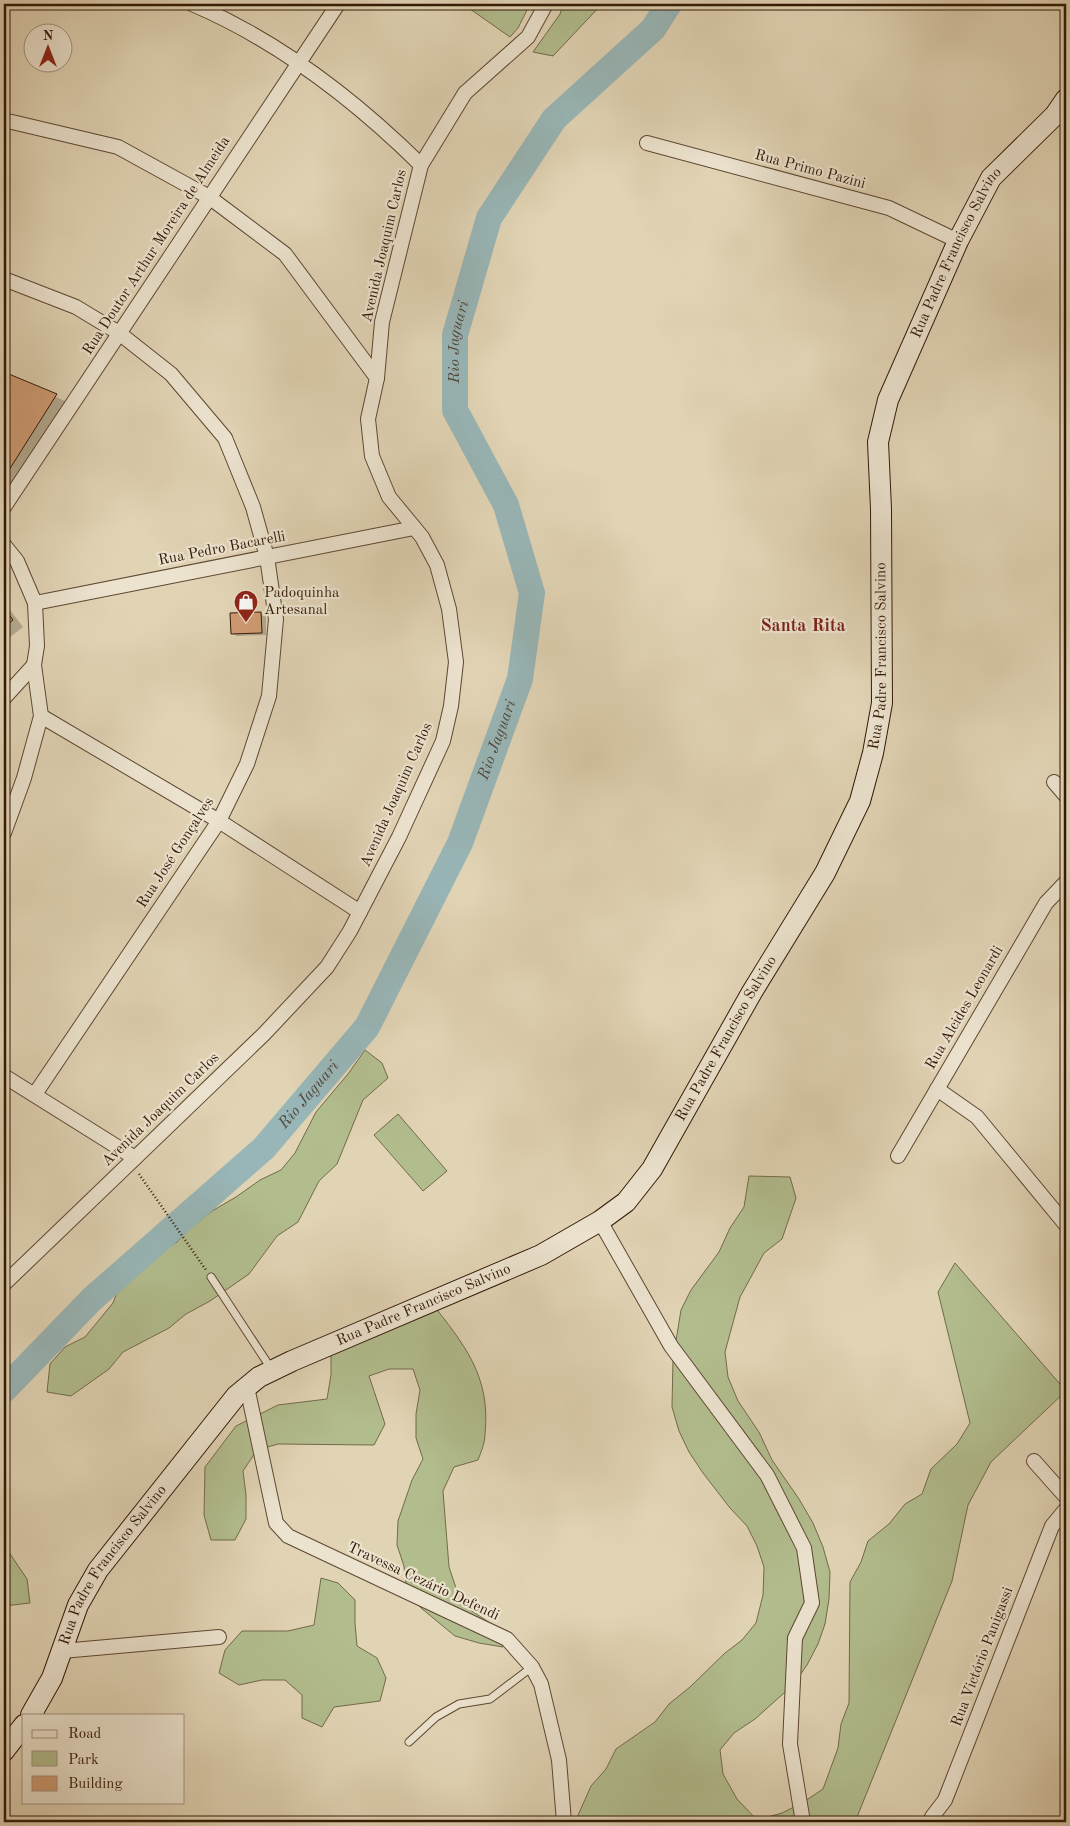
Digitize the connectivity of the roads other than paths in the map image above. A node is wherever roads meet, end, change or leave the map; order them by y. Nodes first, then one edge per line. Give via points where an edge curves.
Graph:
1 (192, 4) edge
2 (338, 4) edge
3 (546, 4) edge
4 (299, 62) junction
5 (1063, 113) edge
6 (4, 121) edge
7 (647, 143) dead end
8 (421, 165) junction
9 (209, 197) junction
10 (958, 241) junction
11 (4, 279) edge
12 (119, 333) junction
13 (377, 378) junction
14 (4, 507) edge
15 (414, 528) junction
16 (4, 546) edge
17 (267, 557) junction
18 (35, 603) junction
19 (34, 665) junction
20 (4, 698) edge
21 (41, 716) junction
22 (1054, 782) dead end
23 (1066, 796) edge
24 (219, 821) junction
25 (4, 833) edge
26 (1066, 882) edge
27 (360, 912) junction
28 (4, 1076) edge
29 (936, 1089) junction
30 (35, 1094) junction
31 (898, 1156) dead end
32 (133, 1160) junction
33 (600, 1221) junction
34 (1066, 1225) edge
35 (9, 1271) edge
36 (211, 1277) road end
37 (4, 1284) edge
38 (272, 1370) junction
39 (247, 1387) junction
40 (1034, 1461) dead end
41 (1066, 1497) edge
42 (1066, 1509) edge
43 (219, 1637) dead end
44 (62, 1651) junction
45 (532, 1666) junction
46 (32, 1714) edge
47 (22, 1728) edge
48 (409, 1742) dead end
49 (4, 1751) edge
50 (932, 1817) dead end
51 (564, 1822) edge
52 (802, 1822) edge

1 - 4 street via 225,18
2 - 4 street, Rua Doutor Arthur Moreira de Almeida
3 - 8 street, Avenida Joaquim Carlos via 528,37 465,93
4 - 8 street via 389,134
4 - 9 street, Rua Doutor Arthur Moreira de Almeida
5 - 10 street, Rua Padre Francisco Salvino via 991,178
6 - 9 street via 118,146
7 - 10 street, Rua Primo Pazini via 889,208
8 - 13 street, Avenida Joaquim Carlos via 382,322
9 - 12 street, Rua Doutor Arthur Moreira de Almeida
9 - 13 street via 285,254
10 - 33 street, Rua Padre Francisco Salvino via 888,400 878,442 882,509 882,703 860,801 825,873 752,992 652,1168 626,1202
11 - 12 street, Rua José Gonçalves via 76,307
12 - 14 street, Rua Doutor Arthur Moreira de Almeida
12 - 17 street, Rua José Gonçalves via 172,374 225,438 253,507
13 - 15 street, Avenida Joaquim Carlos via 368,419 372,456 389,497
15 - 17 street, Rua Pedro Bacarelli
15 - 27 street, Avenida Joaquim Carlos via 437,565 449,609 456,662 451,706 443,740
16 - 18 street via 17,561
17 - 18 street, Rua Pedro Bacarelli
17 - 24 street, Rua José Gonçalves via 276,619 269,696 247,764
18 - 19 street via 37,646
19 - 20 street
19 - 21 street
21 - 24 street
21 - 25 street
22 - 23 street
24 - 27 street
24 - 30 street, Rua José Gonçalves
26 - 29 street, Rua Alcides Leonardi via 1046,903
27 - 32 street, Avenida Joaquim Carlos via 327,967 264,1034
28 - 30 street
29 - 31 street, Rua Alcides Leonardi
29 - 34 street via 977,1117
30 - 32 street
32 - 35 street, Avenida Joaquim Carlos
33 - 38 street, Rua Padre Francisco Salvino via 541,1255
33 - 52 street via 671,1346 767,1475 804,1548 812,1603 795,1638 790,1744
35 - 37 street, Avenida Joaquim Carlos
36 - 38 lane
38 - 39 street, Rua Padre Francisco Salvino
39 - 44 street, Rua Padre Francisco Salvino via 236,1396 98,1570 78,1606
39 - 45 street, Travessa Cezário Defendi via 276,1524 288,1536 507,1639
40 - 41 street
42 - 50 street, Rua Victório Panigassi via 1052,1526 945,1800
43 - 44 street
44 - 46 street, Rua Padre Francisco Salvino via 52,1678
45 - 48 lane via 490,1699 459,1704 436,1717
45 - 51 street, Travessa Cezário Defendi via 541,1684 559,1760
47 - 49 street

